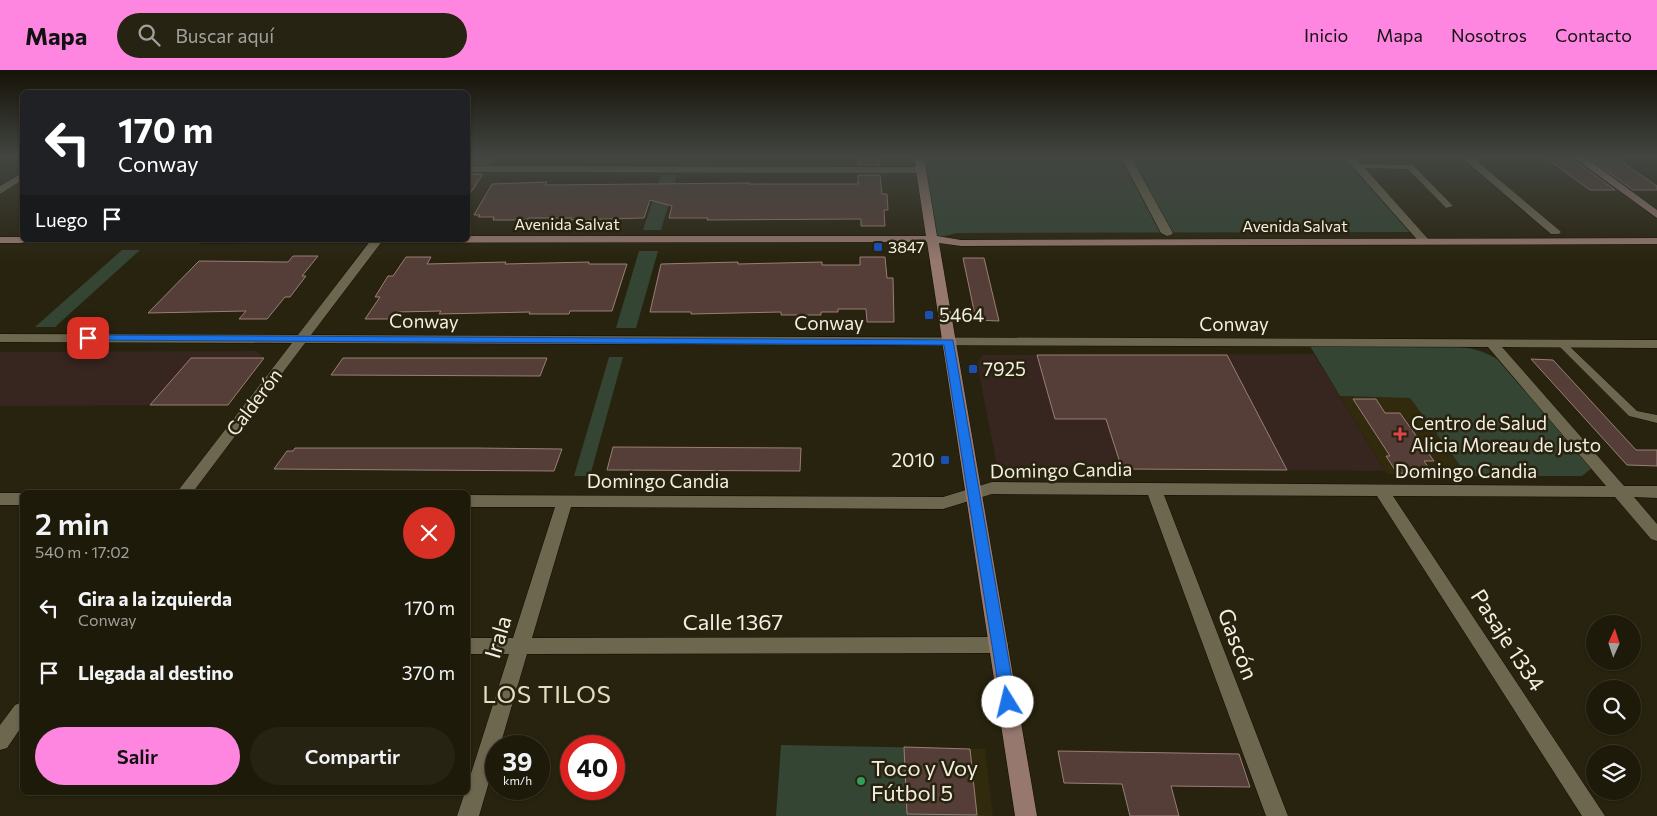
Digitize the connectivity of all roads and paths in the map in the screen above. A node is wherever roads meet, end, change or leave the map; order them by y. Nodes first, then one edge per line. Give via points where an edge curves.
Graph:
1 (925, 192) edge
2 (1145, 192) edge
3 (1380, 192) edge
4 (1435, 192) edge
5 (1507, 192) edge
6 (1625, 192) edge
7 (1449, 206) dead end
8 (1657, 215) edge
9 (1657, 231) edge
10 (1415, 232) junction
11 (1555, 232) junction
12 (1169, 237) junction
13 (933, 239) junction
14 (0, 240) edge
15 (20, 240) edge
16 (470, 240) edge
17 (1657, 241) edge
18 (375, 242) edge
19 (1425, 242) junction
20 (0, 338) edge
21 (302, 338) junction
22 (949, 342) junction
23 (1492, 344) junction
24 (1562, 344) junction
25 (1657, 344) edge
26 (1657, 418) edge
27 (1154, 489) junction
28 (187, 490) edge
29 (1381, 490) junction
30 (1619, 492) junction
31 (1657, 492) edge
32 (973, 494) junction
33 (0, 499) edge
34 (20, 499) edge
35 (470, 501) edge
36 (565, 501) junction
37 (1657, 535) edge
38 (999, 645) junction
39 (470, 646) edge
40 (520, 647) junction
41 (20, 714) edge
42 (0, 741) edge
43 (468, 816) edge
44 (1026, 816) edge
45 (1277, 816) edge
46 (1594, 816) edge

1 - 13 street
2 - 12 street
3 - 10 street
4 - 7 lane
5 - 11 street
6 - 8 street
9 - 11 street, Avenida Salvat
10 - 11 street, Avenida Salvat
10 - 12 street, Avenida Salvat
10 - 19 street
12 - 13 street, Avenida Salvat via 961,243
12 - 19 street, Avenida Salvat
13 - 16 street, Avenida Salvat
13 - 22 street
14 - 15 street
17 - 19 street, Avenida Salvat
18 - 21 street, Calderón
20 - 21 street, Conway
21 - 22 street, Conway
21 - 28 street, Calderón
22 - 23 street, Conway
22 - 32 street
23 - 24 street, Conway
23 - 30 street
24 - 25 street, Conway
24 - 26 lane via 1632,414
27 - 29 street, Domingo Candia
27 - 32 street, Domingo Candia via 992,488
27 - 45 street, Gascón
29 - 30 street, Domingo Candia
29 - 46 street, Pasaje 1334
30 - 31 street, Domingo Candia
30 - 37 street
32 - 36 street, Domingo Candia via 943,502
32 - 38 street
33 - 34 street
35 - 36 street, Domingo Candia
36 - 40 street, Irala
38 - 40 street, Calle 1367
38 - 44 street
39 - 40 street, Calle 1367
40 - 43 street, Irala
41 - 42 street

